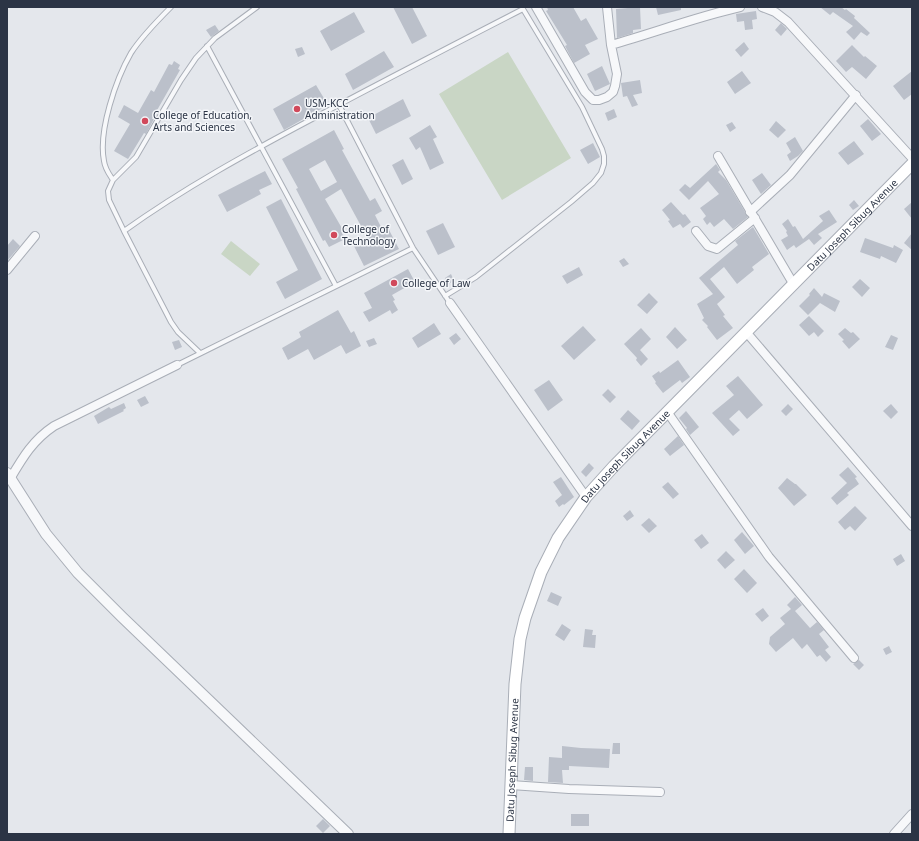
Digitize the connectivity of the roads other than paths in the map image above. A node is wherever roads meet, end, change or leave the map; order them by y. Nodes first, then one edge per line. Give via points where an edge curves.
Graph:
1 (171, 7) edge
2 (257, 7) edge
3 (536, 7) edge
4 (607, 7) edge
5 (740, 7) edge
6 (762, 7) edge
7 (611, 45) junction
8 (207, 46) junction
9 (856, 95) junction
10 (339, 105) junction
11 (261, 146) junction
12 (718, 156) dead end
13 (912, 158) edge
14 (912, 164) edge
15 (113, 180) junction
16 (752, 215) junction
17 (124, 231) junction
18 (696, 231) dead end
19 (35, 236) dead end
20 (413, 248) junction
21 (7, 270) edge
22 (794, 285) junction
23 (336, 286) junction
24 (445, 296) junction
25 (450, 303) joint
26 (747, 333) junction
27 (200, 353) junction
28 (176, 365) joint
29 (668, 413) junction
30 (9, 476) edge
31 (586, 497) junction
32 (912, 526) edge
33 (854, 658) dead end
34 (511, 785) junction
35 (660, 792) dead end
36 (912, 814) edge
37 (348, 834) edge
38 (509, 834) edge
39 (894, 834) edge

1 - 15 lane via 132,52 117,85 106,122 104,139 104,160
2 - 8 lane
3 - 7 street via 585,92 593,100 607,97 615,86 617,74
4 - 7 street
5 - 7 street
6 - 9 street via 775,12 788,22
8 - 11 lane
8 - 15 lane via 181,80 136,157
9 - 13 street
9 - 16 street via 790,175
10 - 11 lane
10 - 20 lane
10 - 24 lane via 523,9 582,107 603,152 604,164 601,173 571,202 476,276
11 - 17 lane via 184,190
11 - 23 lane
12 - 16 street
14 - 22 main road, Datu Joseph Sibug Avenue
15 - 17 lane via 108,195
16 - 18 street via 717,249 708,246
16 - 22 street
17 - 27 lane via 171,322
19 - 21 street
20 - 23 lane
20 - 24 lane
22 - 26 main road, Datu Joseph Sibug Avenue
23 - 27 lane
24 - 25 lane
25 - 31 street
26 - 29 main road, Datu Joseph Sibug Avenue
26 - 32 street
27 - 28 lane
28 - 30 street via 54,426 33,443
29 - 31 main road, Datu Joseph Sibug Avenue
29 - 33 street via 768,556
30 - 37 street via 46,534 78,573
31 - 34 main road, Datu Joseph Sibug Avenue via 548,556 525,618 516,677
34 - 35 street
34 - 38 main road, Datu Joseph Sibug Avenue
36 - 39 street

